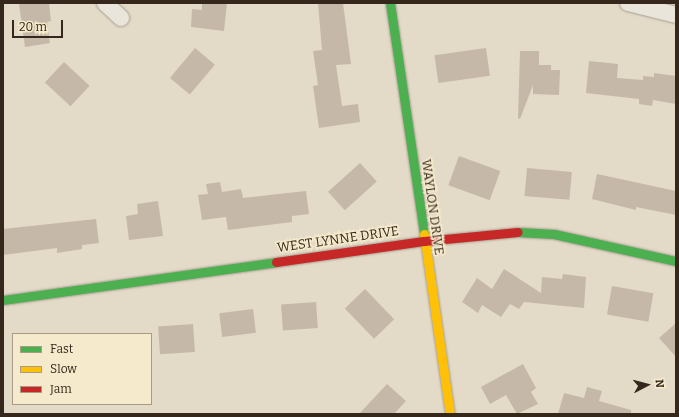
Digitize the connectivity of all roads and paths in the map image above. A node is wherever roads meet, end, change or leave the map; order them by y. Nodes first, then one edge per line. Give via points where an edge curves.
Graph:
1 (105, 3) edge
2 (393, 3) edge
3 (628, 3) edge
4 (676, 15) edge
5 (122, 18) dead end
6 (424, 241) junction
7 (676, 261) edge
8 (3, 300) edge
9 (450, 414) edge

1 - 5 street
2 - 6 street, WAYLON DRIVE
3 - 4 street
6 - 7 street, WEST LYNNE DRIVE via 509,232 554,234
6 - 8 street, WEST LYNNE DRIVE
6 - 9 street, WAYLON DRIVE

